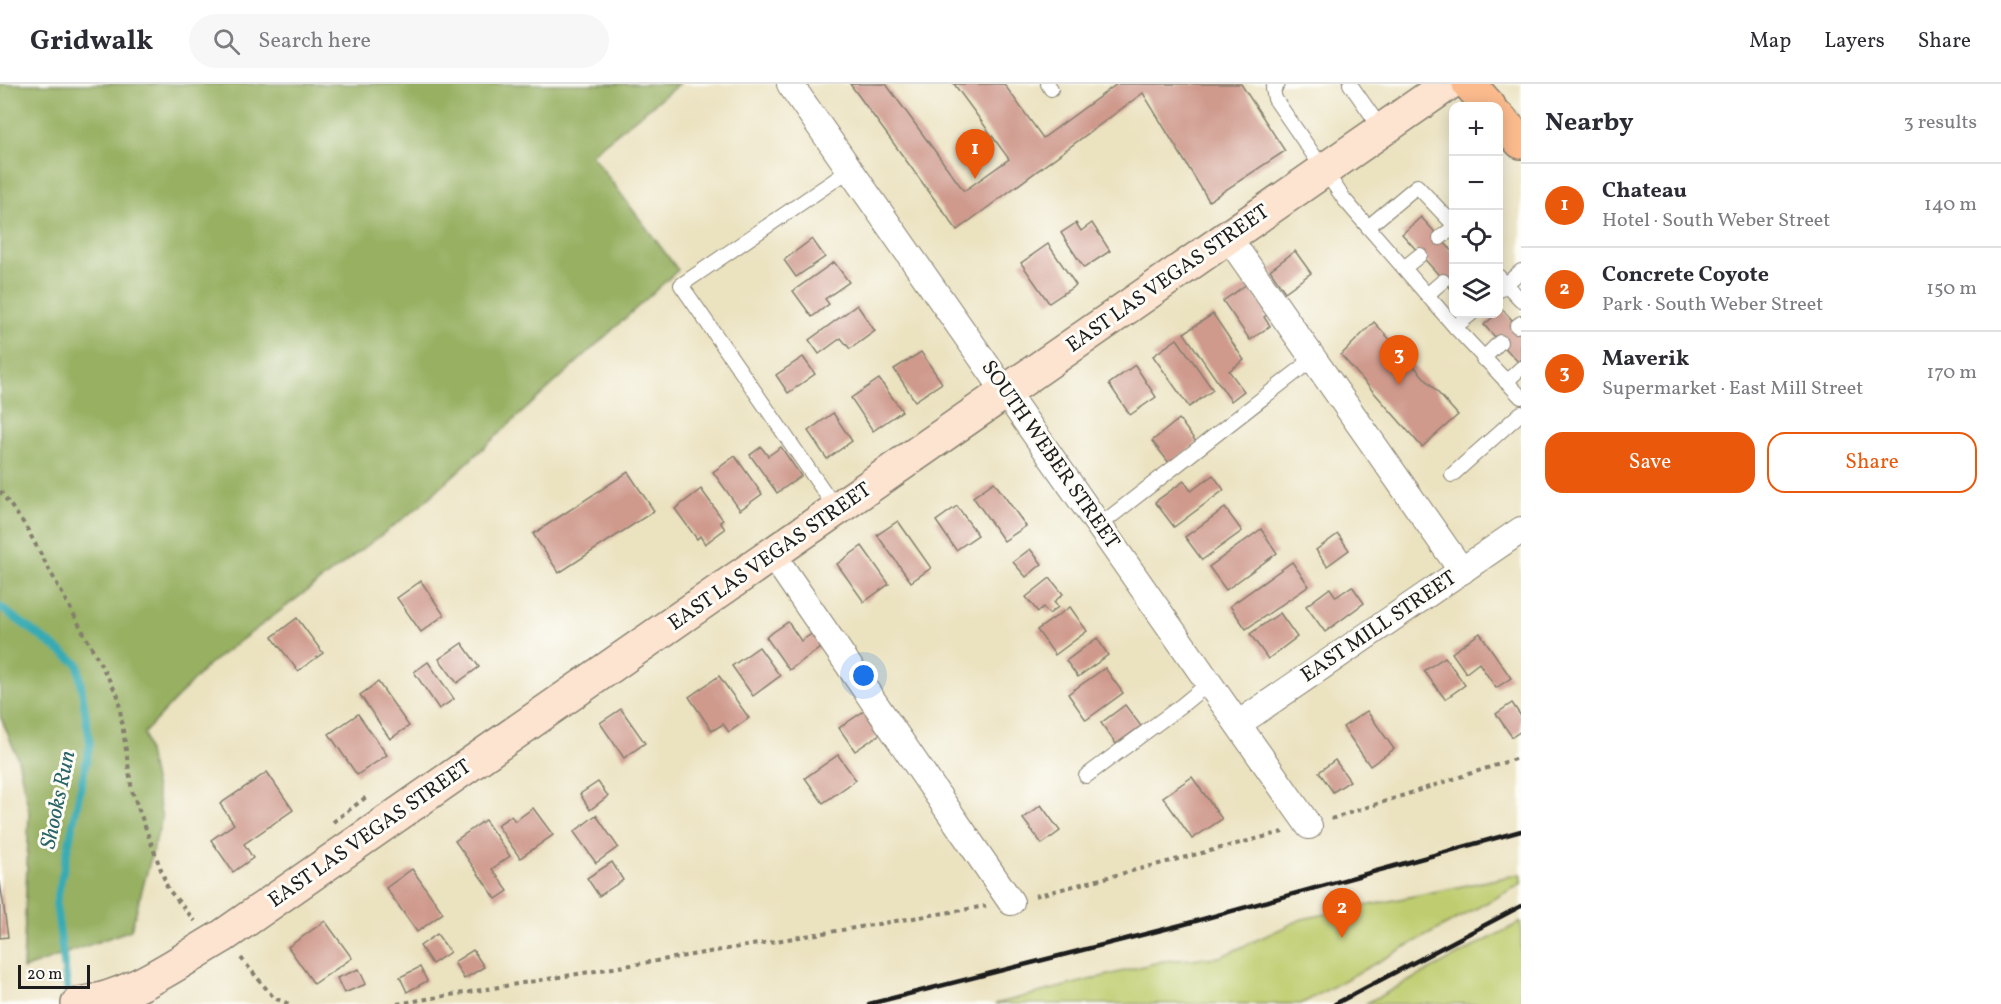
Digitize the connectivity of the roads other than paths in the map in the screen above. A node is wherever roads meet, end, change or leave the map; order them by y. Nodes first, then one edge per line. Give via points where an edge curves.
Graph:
1 (790, 84) edge
2 (1278, 84) edge
3 (1350, 84) edge
4 (1448, 84) edge
5 (1469, 84) edge
6 (1485, 102) edge
7 (1503, 122) edge
8 (1382, 130) junction
9 (1521, 142) edge
10 (851, 169) junction
11 (1325, 169) junction
12 (1449, 221) edge
13 (1368, 227) junction
14 (1449, 230) edge
15 (1228, 237) junction
16 (1440, 238) dead end
17 (1420, 255) dead end
18 (1404, 268) junction
19 (1521, 271) edge
20 (1443, 281) dead end
21 (1503, 283) edge
22 (1503, 286) edge
23 (1428, 294) junction
24 (1521, 300) edge
25 (1466, 318) edge
26 (1455, 327) junction
27 (1500, 342) dead end
28 (1313, 359) junction
29 (1483, 359) junction
30 (1521, 368) edge
31 (1506, 382) junction
32 (1006, 393) junction
33 (1521, 398) edge
34 (1521, 413) edge
35 (1452, 475) dead end
36 (837, 510) junction
37 (1100, 525) junction
38 (1521, 530) edge
39 (773, 555) junction
40 (1462, 571) junction
41 (1209, 682) junction
42 (1238, 724) junction
43 (1086, 776) dead end
44 (1309, 826) road end
45 (1011, 902) road end
46 (89, 1003) edge

1 - 10 street, SOUTH WEBER STREET
2 - 11 lane via 1274,88 1275,99
3 - 8 lane
4 - 8 street, EAST LAS VEGAS STREET
5 - 6 main road
7 - 9 main road
8 - 11 street, EAST LAS VEGAS STREET
10 - 32 street, SOUTH WEBER STREET
10 - 36 lane via 681,285
11 - 13 lane
11 - 15 street, EAST LAS VEGAS STREET
12 - 13 lane via 1417,186
13 - 18 lane
14 - 16 lane
15 - 28 street
15 - 32 street, EAST LAS VEGAS STREET
17 - 18 lane
18 - 23 lane
19 - 21 lane
20 - 23 lane
22 - 24 lane
23 - 26 lane
25 - 26 lane
26 - 29 lane
27 - 29 lane
28 - 37 lane
28 - 40 street
29 - 31 lane
30 - 31 lane
31 - 33 lane
32 - 36 street, EAST LAS VEGAS STREET
32 - 37 street, SOUTH WEBER STREET
34 - 35 lane
36 - 39 street, EAST LAS VEGAS STREET
37 - 41 street, SOUTH WEBER STREET
38 - 40 street, EAST MILL STREET
39 - 45 street
39 - 46 street, EAST LAS VEGAS STREET via 218,939 177,964
40 - 42 street, EAST MILL STREET
41 - 42 street, SOUTH WEBER STREET
41 - 43 lane
42 - 44 street, SOUTH WEBER STREET

